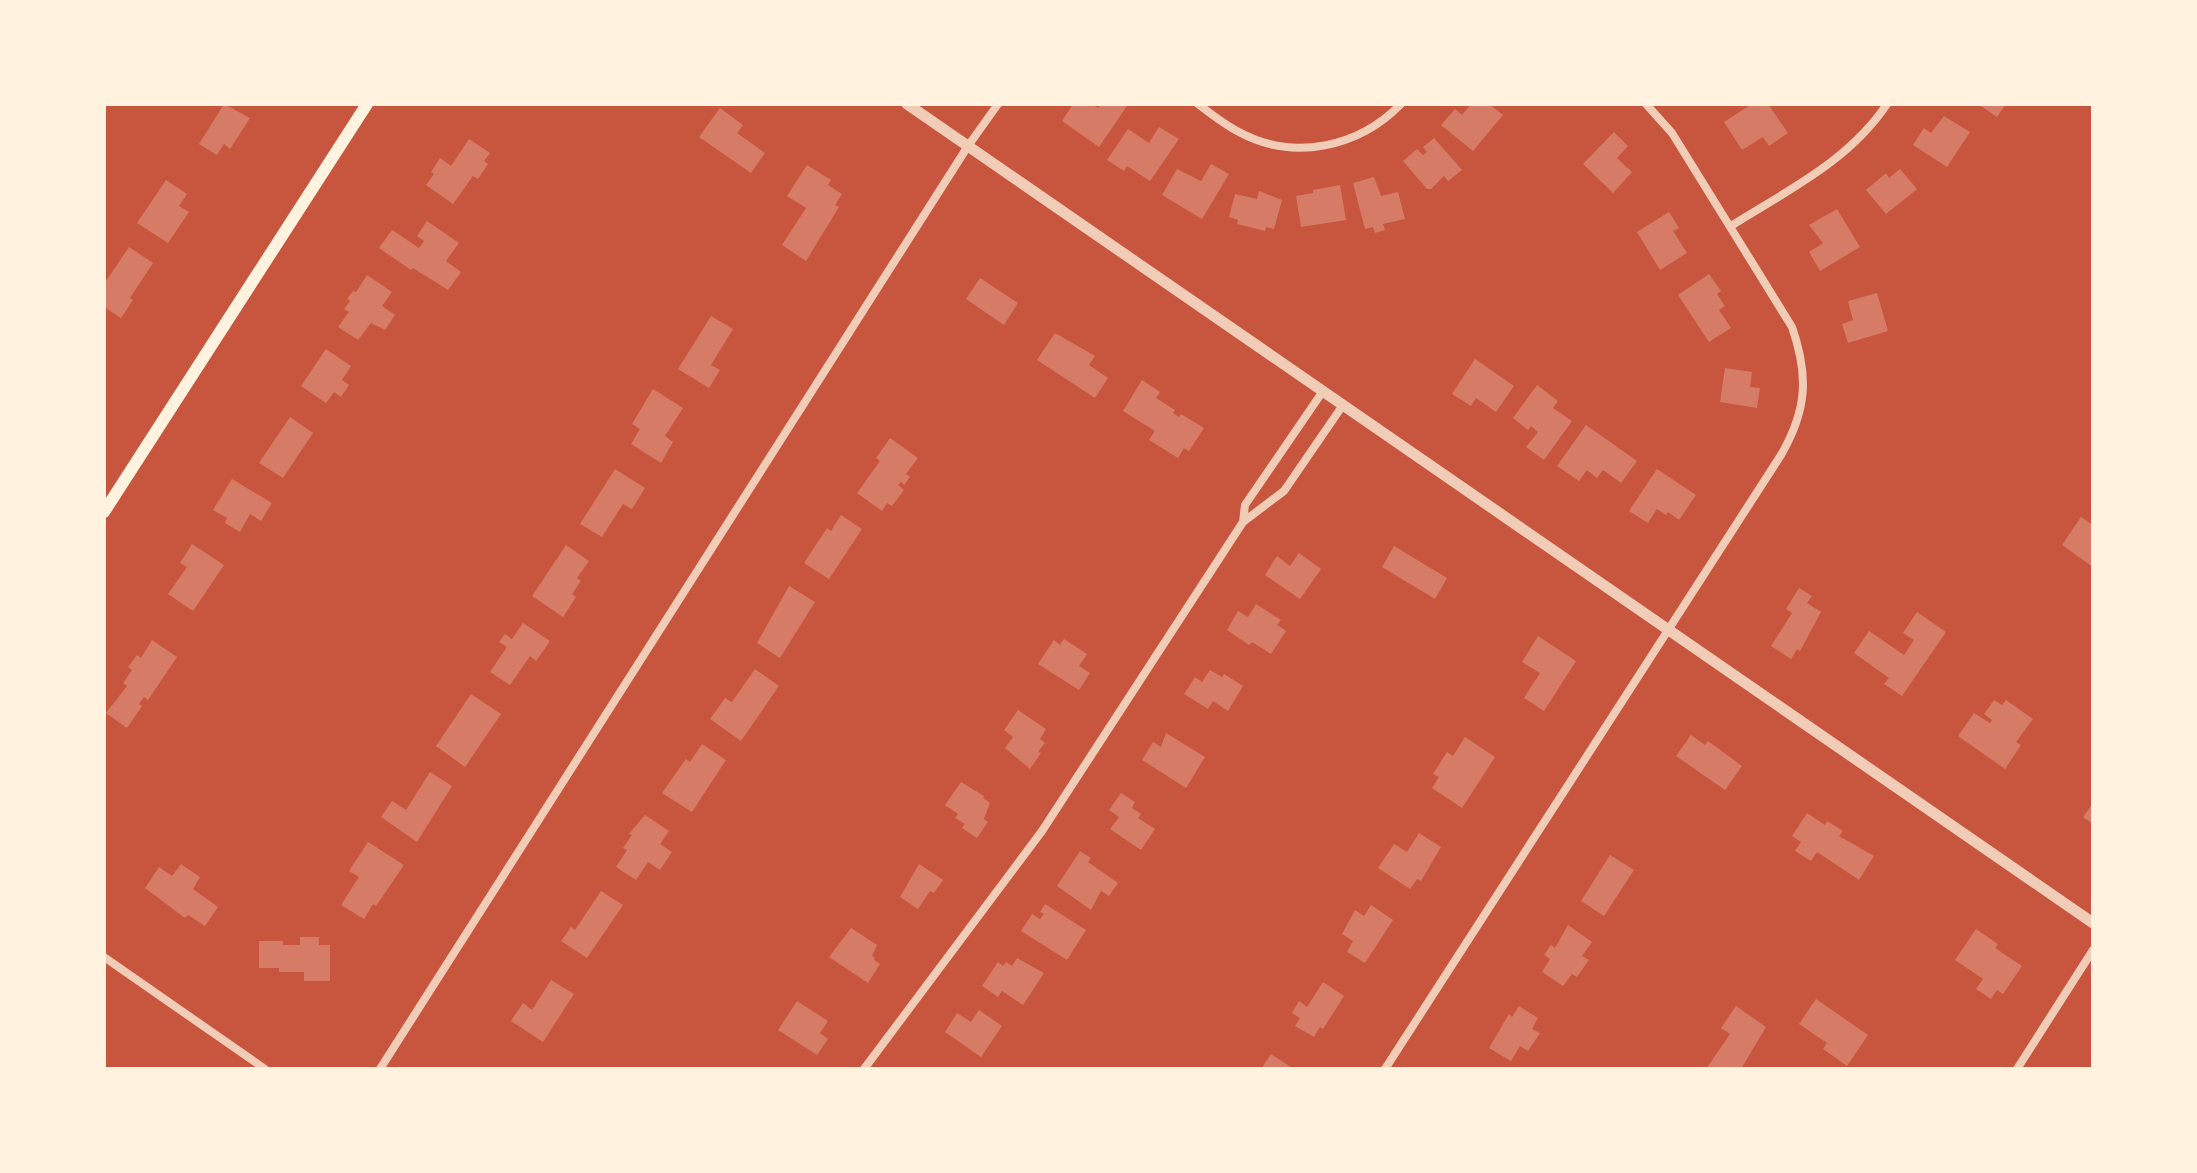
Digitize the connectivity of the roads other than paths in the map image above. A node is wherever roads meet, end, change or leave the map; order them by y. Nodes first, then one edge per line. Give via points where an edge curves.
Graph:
1 (367, 104) edge
2 (907, 104) edge
3 (998, 104) edge
4 (1198, 104) edge
5 (1401, 104) edge
6 (1646, 104) edge
7 (1887, 104) edge
8 (968, 146) junction
9 (1731, 226) junction
10 (1323, 391) junction
11 (1343, 405) junction
12 (104, 512) edge
13 (1243, 522) junction
14 (1669, 631) junction
15 (2093, 923) edge
16 (2093, 950) edge
17 (104, 957) edge
18 (265, 1069) edge
19 (380, 1069) edge
20 (864, 1069) edge
21 (1385, 1069) edge
22 (2017, 1069) edge

1 - 12 main road
2 - 8 street
3 - 8 street
4 - 5 street via 1241,133 1294,148 1348,140 1373,128
6 - 9 street via 1672,133
7 - 9 street via 1838,159
8 - 10 street
8 - 19 street
9 - 14 street via 1792,327 1801,352 1802,406 1795,432
10 - 11 street
10 - 13 street via 1245,505
11 - 13 street via 1284,491
11 - 14 street
13 - 20 street via 1042,831
14 - 15 street
14 - 21 street
16 - 22 street
17 - 18 street

